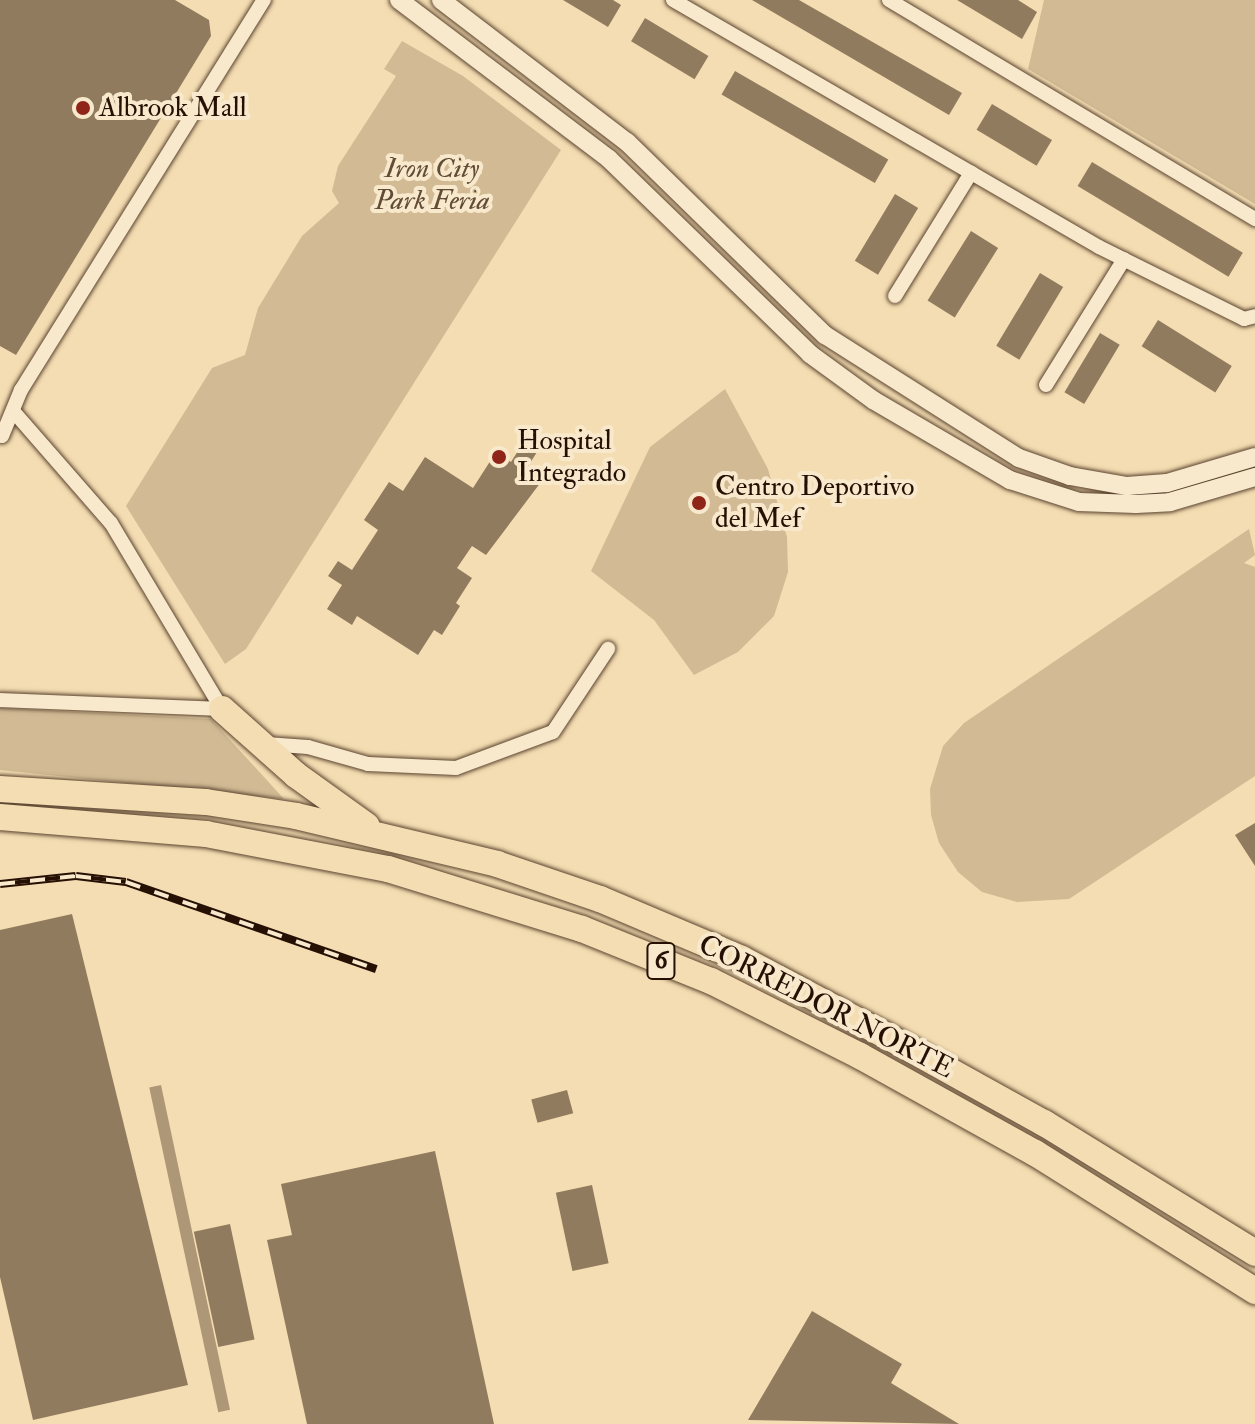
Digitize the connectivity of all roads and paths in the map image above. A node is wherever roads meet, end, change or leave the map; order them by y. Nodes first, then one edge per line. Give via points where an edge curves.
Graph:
1 (264, 0) edge
2 (399, 0) edge
3 (441, 0) edge
4 (673, 0) edge
5 (889, 0) edge
6 (971, 173) junction
7 (1255, 219) edge
8 (1124, 259) junction
9 (895, 296) dead end
10 (1255, 316) edge
11 (1046, 385) dead end
12 (14, 412) junction
13 (2, 436) edge
14 (1255, 457) edge
15 (1255, 477) edge
16 (608, 649) dead end
17 (0, 700) edge
18 (222, 709) junction
19 (258, 744) junction
20 (0, 789) edge
21 (0, 817) edge
22 (377, 832) junction
23 (1255, 1253) edge
24 (1255, 1291) edge

1 - 12 street via 21,390
2 - 15 street via 609,159 810,354 873,400 1010,480 1079,502 1136,504 1170,502
3 - 14 street via 627,142 825,335 1019,458 1070,476 1127,486 1167,483
4 - 6 street
5 - 7 street
6 - 8 street
6 - 9 street
8 - 10 street via 1244,319
8 - 11 street
12 - 13 street
12 - 18 street via 111,523
16 - 19 street via 553,732 456,768 368,764 308,747
17 - 18 street
18 - 19 highway
19 - 22 highway
20 - 22 highway, CORREDOR NORTE / 6 via 206,802
21 - 24 highway, CORREDOR NORTE / 6 via 206,834 388,869 582,929 711,981 860,1056 1035,1153
22 - 23 highway, CORREDOR NORTE / 6 via 600,899 742,959 1044,1123

